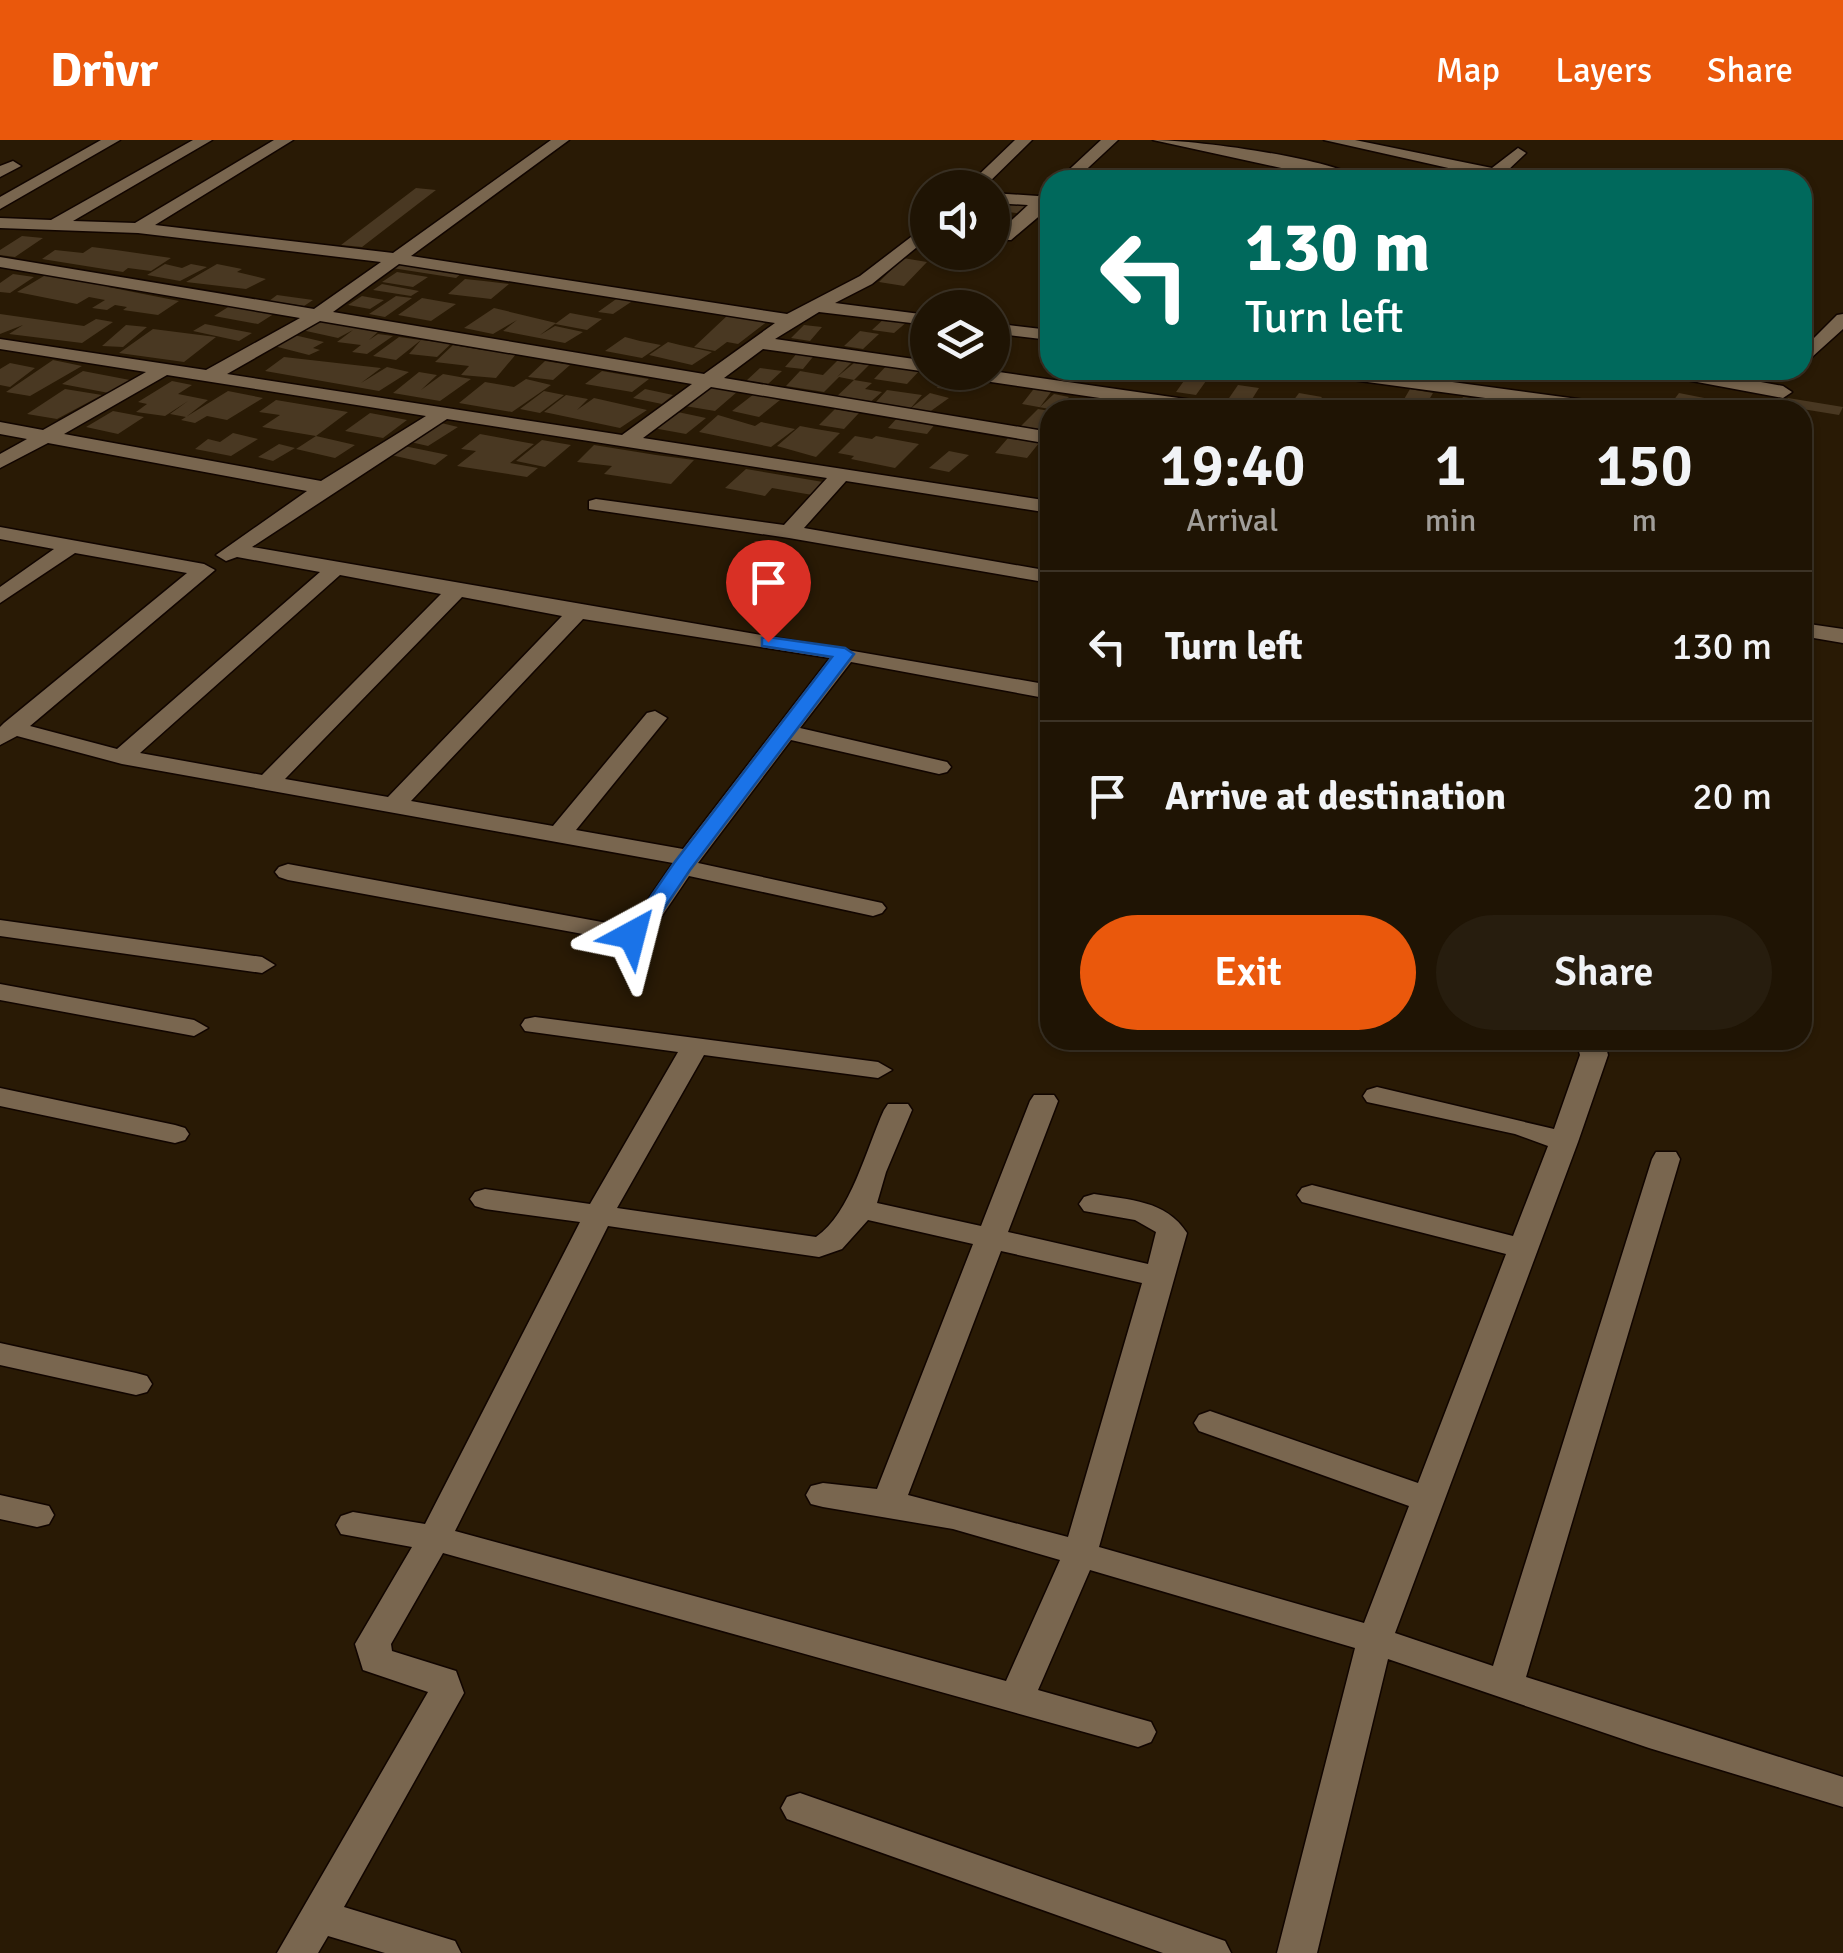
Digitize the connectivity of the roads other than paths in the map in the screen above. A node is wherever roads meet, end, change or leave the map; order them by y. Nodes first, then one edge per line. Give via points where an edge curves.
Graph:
1 (112, 140) edge
2 (204, 140) edge
3 (285, 140) edge
4 (561, 140) edge
5 (1024, 140) edge
6 (1110, 140) edge
7 (1161, 140) edge
8 (1332, 140) edge
9 (1518, 153) dead end
10 (992, 170) edge
11 (1077, 170) edge
12 (1315, 170) edge
13 (1462, 170) edge
14 (1500, 170) edge
15 (1010, 198) edge
16 (1040, 199) edge
17 (0, 204) edge
18 (1040, 205) edge
19 (0, 223) edge
20 (55, 224) junction
21 (138, 228) junction
22 (1010, 232) edge
23 (910, 244) edge
24 (397, 258) junction
25 (0, 262) edge
26 (815, 306) junction
27 (318, 315) junction
28 (910, 318) edge
29 (790, 320) junction
30 (1843, 320) edge
31 (1010, 330) edge
32 (1040, 334) edge
33 (762, 343) junction
34 (0, 344) edge
35 (1812, 351) edge
36 (910, 364) edge
37 (165, 369) junction
38 (206, 378) junction
39 (1010, 379) edge
40 (1436, 380) edge
41 (1702, 380) edge
42 (708, 382) junction
43 (1153, 400) edge
44 (1555, 400) edge
45 (1775, 400) edge
46 (442, 414) junction
47 (0, 428) edge
48 (50, 435) junction
49 (1040, 436) edge
50 (626, 441) junction
51 (0, 462) edge
52 (842, 474) junction
53 (324, 488) junction
54 (596, 505) dead end
55 (1040, 505) edge
56 (789, 532) junction
57 (0, 533) edge
58 (73, 544) junction
59 (234, 550) junction
60 (204, 570) junction
61 (334, 570) junction
62 (1040, 575) edge
63 (456, 590) junction
64 (0, 598) edge
65 (578, 612) junction
66 (1812, 631) edge
67 (1843, 636) edge
68 (845, 654) junction
69 (1040, 690) edge
70 (656, 718) dead end
71 (784, 732) junction
72 (6, 734) edge
73 (122, 756) junction
74 (938, 767) dead end
75 (268, 782) junction
76 (394, 805) junction
77 (559, 835) junction
78 (685, 862) junction
79 (288, 872) dead end
80 (873, 908) dead end
81 (0, 928) edge
82 (262, 966) dead end
83 (0, 992) edge
84 (535, 1025) dead end
85 (194, 1028) dead end
86 (696, 1045) junction
87 (1593, 1050) edge
88 (878, 1070) dead end
89 (1377, 1096) dead end
90 (0, 1097) edge
91 (1044, 1101) dead end
92 (898, 1110) dead end
93 (176, 1134) dead end
94 (1564, 1142) junction
95 (1666, 1159) dead end
96 (1312, 1195) dead end
97 (485, 1199) dead end
98 (1094, 1204) dead end
99 (861, 1209) junction
100 (598, 1216) junction
101 (988, 1238) junction
102 (1525, 1250) junction
103 (1157, 1276) junction
104 (0, 1354) edge
105 (136, 1384) dead end
106 (1210, 1424) dead end
107 (823, 1495) dead end
108 (889, 1500) junction
109 (1429, 1500) junction
110 (0, 1506) edge
111 (37, 1516) dead end
112 (353, 1526) dead end
113 (433, 1538) junction
114 (1080, 1554) junction
115 (1375, 1640) junction
116 (1506, 1683) junction
117 (1016, 1698) junction
118 (1138, 1732) dead end
119 (1843, 1792) edge
120 (800, 1808) dead end
121 (318, 1916) junction
122 (297, 1953) edge
123 (441, 1953) edge
124 (1211, 1953) edge
125 (1297, 1953) edge

1 - 17 street
2 - 20 street
3 - 21 street
4 - 24 street
5 - 10 street
6 - 11 street
7 - 12 street
8 - 13 street
9 - 14 street
15 - 16 street
18 - 22 street
19 - 20 street
20 - 21 street
21 - 24 street
23 - 26 street via 866,280
24 - 27 street
24 - 29 street
25 - 27 street
26 - 28 street
26 - 29 street
27 - 38 street
27 - 42 street
29 - 33 street
30 - 35 street
31 - 32 street
33 - 36 street
33 - 42 street
34 - 37 street
37 - 38 street
37 - 48 street
38 - 46 street
39 - 43 street
40 - 44 street
41 - 45 street
42 - 49 street
42 - 50 street
46 - 50 street
46 - 53 street
47 - 48 street
48 - 51 street
48 - 53 street
50 - 52 street
52 - 55 street
52 - 56 street
53 - 59 street
54 - 56 street
56 - 62 street
57 - 58 street
58 - 60 street
58 - 64 street
59 - 60 street
59 - 61 street
60 - 72 street
61 - 63 street
61 - 73 street
63 - 65 street
63 - 75 street
65 - 68 street
65 - 76 street
66 - 67 street
68 - 69 street
68 - 71 street
70 - 77 street
71 - 74 street
71 - 78 street
72 - 73 street
73 - 75 street
75 - 76 street
76 - 77 street
77 - 78 street
78 - 79 street via 638,932 623,935
78 - 80 street
81 - 82 street
83 - 85 street
84 - 86 street
86 - 88 street
86 - 100 street
87 - 94 street
89 - 94 street
90 - 93 street
91 - 101 street
92 - 99 street
94 - 102 street
95 - 116 street
96 - 102 street
97 - 100 street
98 - 103 street via 1167,1222 1172,1234
99 - 100 street via 819,1247
99 - 101 street
100 - 113 street
101 - 103 street
101 - 108 street
102 - 109 street
103 - 114 street
104 - 105 street
106 - 109 street
107 - 108 street
108 - 114 street
109 - 115 street
110 - 111 street
112 - 113 street
113 - 117 street
113 - 121 street via 373,1644 376,1660 443,1681 446,1692
114 - 115 street
114 - 117 street
115 - 116 street
115 - 125 street
116 - 119 street
117 - 118 street
120 - 124 street
121 - 122 street
121 - 123 street

